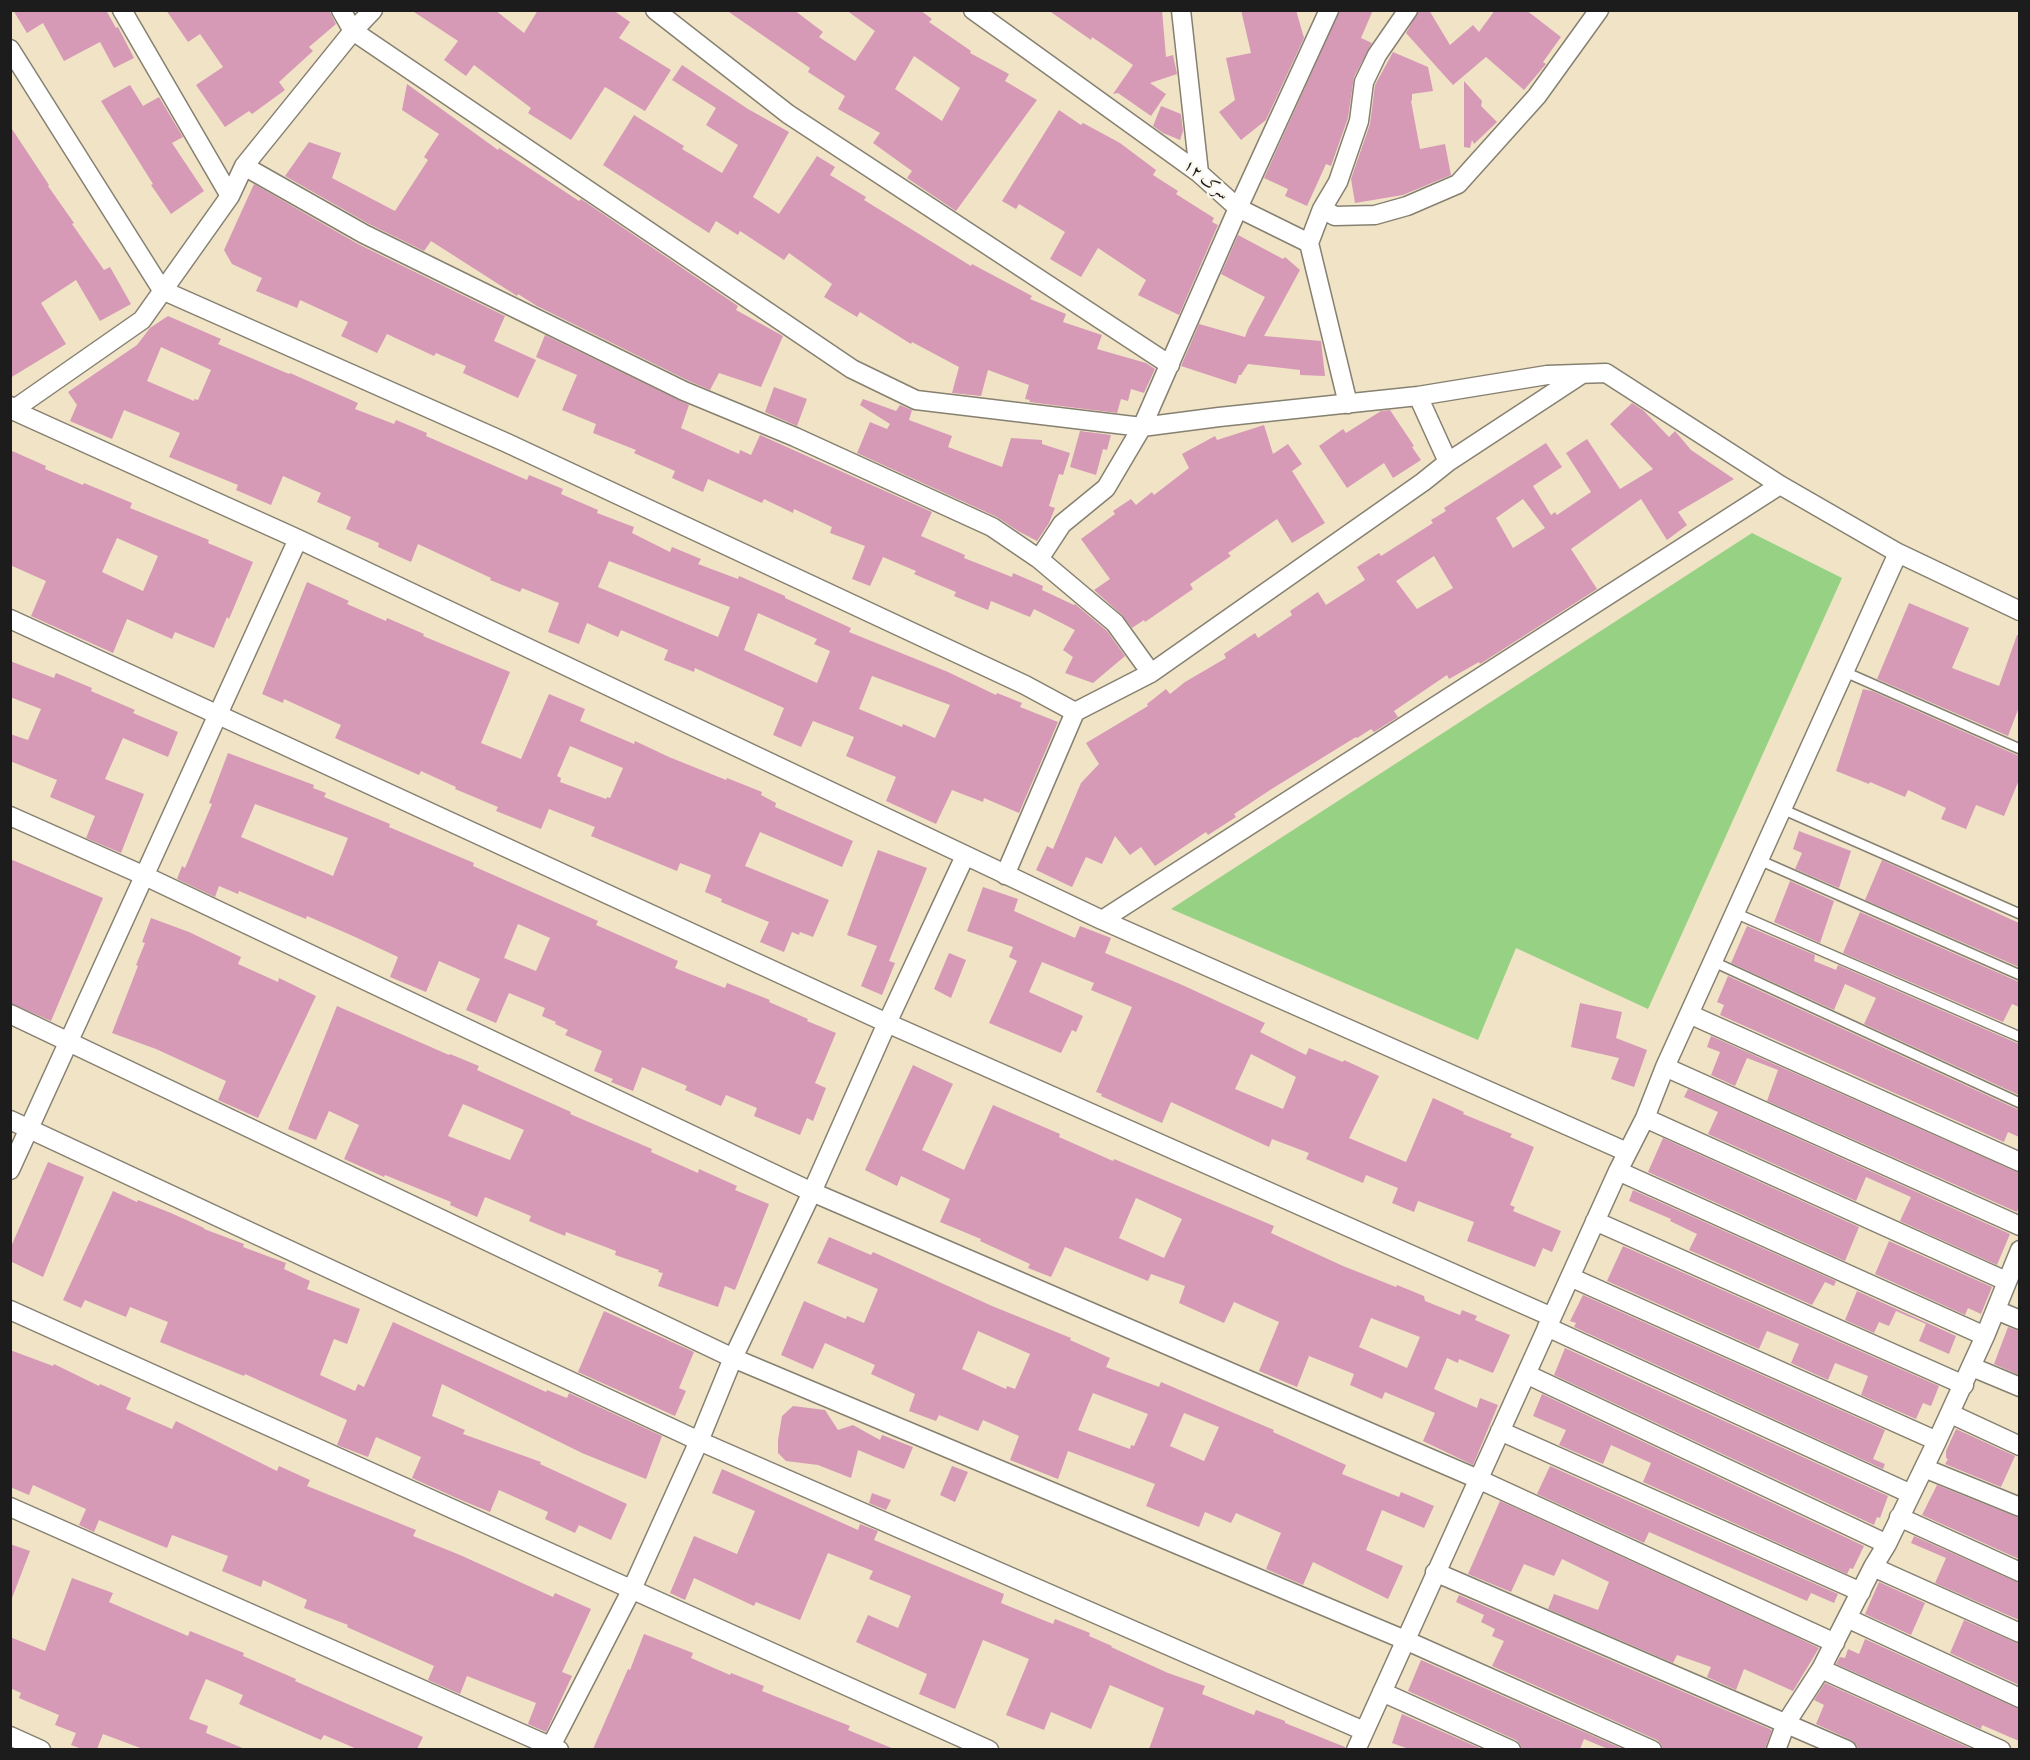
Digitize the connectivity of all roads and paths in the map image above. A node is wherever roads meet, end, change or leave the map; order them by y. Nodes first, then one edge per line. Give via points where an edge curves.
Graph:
1 (122, 10) edge
2 (341, 10) edge
3 (373, 10) edge
4 (655, 10) edge
5 (974, 10) edge
6 (1181, 10) edge
7 (1329, 10) edge
8 (1408, 10) edge
9 (1599, 10) edge
10 (353, 31) junction
11 (10, 49) edge
12 (244, 166) junction
13 (1198, 173) junction
14 (230, 196) junction
15 (1238, 208) junction
16 (1322, 209) junction
17 (1309, 243) junction
18 (162, 290) junction
19 (1170, 365) junction
20 (1582, 374) junction
21 (1418, 396) junction
22 (1347, 404) junction
23 (11, 408) edge
24 (1142, 427) junction
25 (1448, 462) junction
26 (1780, 485) junction
27 (298, 539) junction
28 (1898, 553) junction
29 (1039, 560) junction
30 (2019, 611) edge
31 (10, 619) edge
32 (1845, 672) junction
33 (1151, 673) junction
34 (1075, 712) junction
35 (218, 714) junction
36 (2019, 749) edge
37 (1782, 809) junction
38 (10, 816) edge
39 (966, 856) junction
40 (1759, 860) junction
41 (1005, 875) junction
42 (145, 876) junction
43 (1735, 913) junction
44 (2019, 914) edge
45 (1102, 920) junction
46 (1714, 962) junction
47 (2019, 975) edge
48 (10, 1014) edge
49 (1689, 1014) junction
50 (887, 1023) junction
51 (2019, 1037) edge
52 (69, 1041) junction
53 (1665, 1067) junction
54 (2019, 1102) edge
55 (1645, 1118) junction
56 (10, 1120) edge
57 (29, 1128) junction
58 (1627, 1152) junction
59 (2019, 1162) edge
60 (10, 1170) edge
61 (1618, 1171) junction
62 (812, 1192) junction
63 (1595, 1221) junction
64 (2019, 1226) edge
65 (2018, 1257) edge
66 (1570, 1277) junction
67 (2006, 1281) junction
68 (1996, 1310) junction
69 (10, 1311) edge
70 (2019, 1320) edge
71 (1549, 1322) junction
72 (1985, 1336) junction
73 (733, 1358) junction
74 (1972, 1367) junction
75 (1526, 1374) junction
76 (1964, 1385) junction
77 (2019, 1388) edge
78 (1951, 1414) junction
79 (1500, 1431) junction
80 (699, 1441) junction
81 (1937, 1441) junction
82 (2019, 1446) edge
83 (1924, 1468) junction
84 (1478, 1479) junction
85 (1911, 1494) junction
86 (10, 1507) edge
87 (2019, 1507) edge
88 (1899, 1517) junction
89 (1887, 1544) junction
90 (1873, 1567) junction
91 (1435, 1572) junction
92 (2019, 1572) edge
93 (632, 1590) junction
94 (1861, 1592) junction
95 (1847, 1618) junction
96 (2019, 1634) edge
97 (1405, 1640) junction
98 (1835, 1642) junction
99 (1821, 1670) junction
100 (1382, 1692) junction
101 (2019, 1698) edge
102 (1786, 1724) junction
103 (10, 1736) edge
104 (1363, 1743) edge
105 (553, 1748) edge
106 (41, 1749) edge
107 (989, 1749) edge
108 (1511, 1749) edge
109 (1652, 1749) edge
110 (1776, 1749) edge
111 (1847, 1749) edge
112 (2001, 1749) edge

1 - 14 street
2 - 10 street
3 - 10 street
4 - 19 street via 788,114
5 - 13 street, سرک ۱۲
6 - 13 street
7 - 15 street
8 - 16 street via 1364,82 1359,121 1338,182
9 - 16 street via 1537,96 1458,184 1375,215 1335,216
10 - 12 street
10 - 24 street via 852,369 915,400
11 - 18 street
12 - 14 street
12 - 29 street via 364,234 684,391 992,527
13 - 15 street, سرک ۱۲
14 - 18 street
15 - 17 street, سرک ۱۲
15 - 19 street
16 - 17 street
17 - 22 street
18 - 23 street via 142,320
18 - 34 street via 517,448 1025,685
19 - 24 street
20 - 21 street via 1547,375
20 - 25 street
20 - 26 street via 1606,373
21 - 22 street
21 - 25 street
22 - 24 street
23 - 27 street
24 - 29 street via 1106,488 1062,524
25 - 33 street
26 - 28 street
26 - 45 street
27 - 35 street
27 - 39 street
28 - 30 street
28 - 32 street
29 - 33 street via 1115,623
31 - 35 street
32 - 36 lane
32 - 37 street
33 - 34 street
34 - 41 street
35 - 42 street
35 - 50 street
37 - 40 street
37 - 44 lane
38 - 42 street
39 - 41 street
39 - 50 street
40 - 43 street
40 - 47 lane
41 - 45 street
42 - 52 street
42 - 62 street
43 - 46 street
43 - 51 lane
45 - 58 street
46 - 49 street
46 - 54 lane
48 - 52 street
49 - 53 street
49 - 59 street
50 - 62 street
50 - 71 street
52 - 57 street
52 - 73 street
53 - 55 street
53 - 64 street
55 - 58 street
55 - 67 street
56 - 57 street
57 - 60 street
57 - 80 street
58 - 61 street
61 - 63 street
61 - 72 street
62 - 73 street
62 - 84 street
63 - 66 street
63 - 76 street
65 - 67 street
66 - 71 street
66 - 81 street
67 - 68 street
68 - 70 street
68 - 72 street
69 - 93 street
71 - 75 street
71 - 85 street
72 - 74 street
73 - 80 street
73 - 97 street
74 - 76 street
74 - 77 street
75 - 79 street
75 - 89 street
76 - 78 street
78 - 81 street
78 - 82 street
79 - 84 street
79 - 94 street
80 - 93 street
80 - 104 street
81 - 83 street
83 - 85 street
83 - 87 street
84 - 91 street
84 - 98 street
85 - 88 street
86 - 105 street
88 - 89 street
88 - 92 street
89 - 90 street
90 - 94 street
90 - 96 street
91 - 97 street
91 - 102 street
93 - 105 street
93 - 107 street
94 - 95 street
95 - 98 street
95 - 101 street
97 - 100 street
97 - 109 street
98 - 99 street
99 - 102 street
99 - 112 street
100 - 104 street
100 - 108 street
102 - 110 street
102 - 111 street
103 - 106 street

